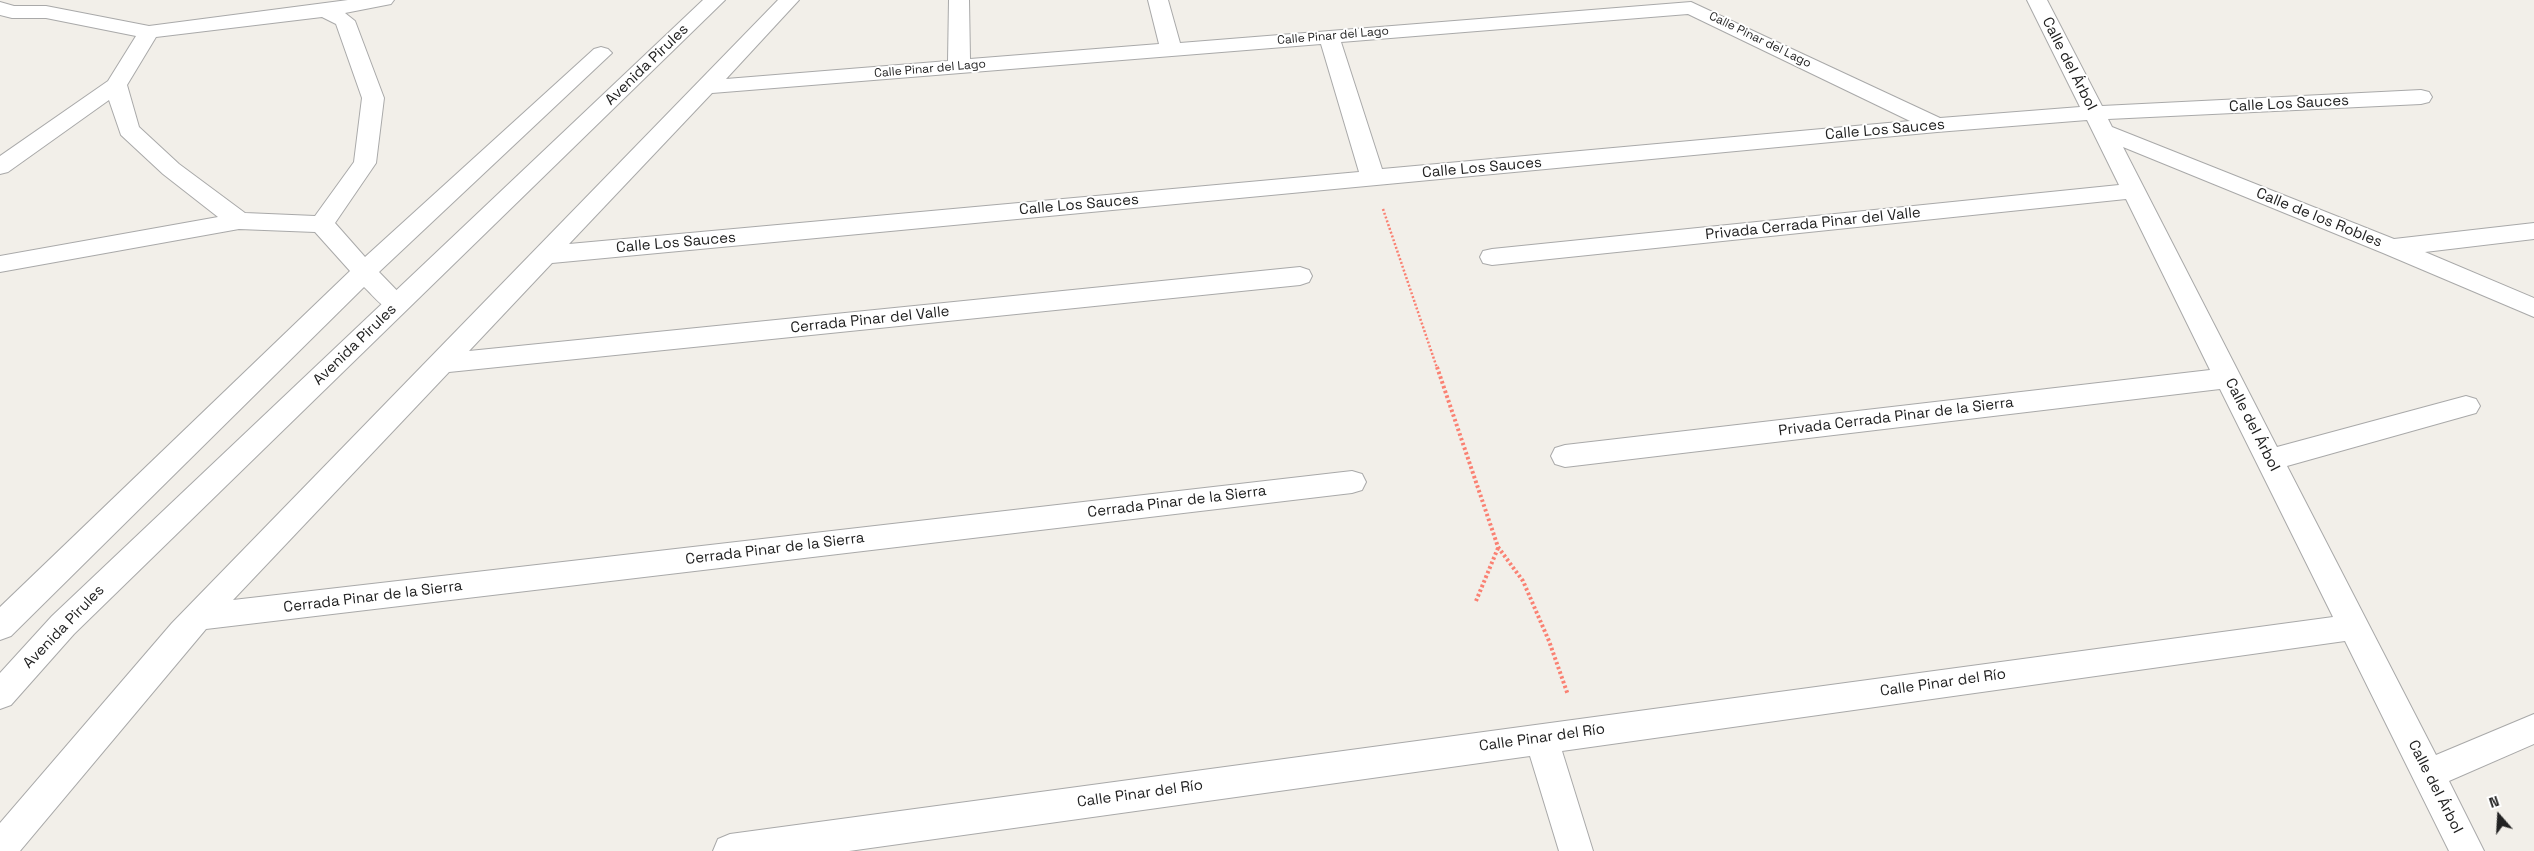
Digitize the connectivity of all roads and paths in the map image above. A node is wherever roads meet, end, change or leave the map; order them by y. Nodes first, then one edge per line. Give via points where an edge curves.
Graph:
1 (384, 0) edge
2 (715, 0) edge
3 (789, 0) edge
4 (959, 0) edge
5 (1158, 0) edge
6 (2037, 0) edge
7 (0, 8) edge
8 (325, 10) junction
9 (150, 32) junction
10 (1328, 37) junction
11 (1171, 49) junction
12 (601, 53) dead end
13 (959, 66) junction
14 (116, 85) junction
15 (704, 87) junction
16 (2421, 97) dead end
17 (2098, 122) junction
18 (1936, 125) junction
19 (0, 167) edge
20 (1373, 178) junction
21 (2134, 191) junction
22 (239, 221) junction
23 (322, 224) junction
24 (2534, 231) edge
25 (2392, 247) junction
26 (545, 255) junction
27 (1492, 257) dead end
28 (0, 264) edge
29 (364, 272) junction
30 (1300, 276) dead end
31 (397, 304) junction
32 (2534, 308) edge
33 (441, 364) junction
34 (2228, 378) junction
35 (2466, 406) dead end
36 (1565, 456) dead end
37 (2269, 460) junction
38 (1352, 482) dead end
39 (1498, 547) junction
40 (1476, 601) dead end
41 (198, 617) junction
42 (2354, 626) junction
43 (0, 627) edge
44 (0, 695) edge
45 (2534, 729) edge
46 (1582, 733) junction
47 (1541, 738) junction
48 (2428, 774) junction
49 (0, 849) edge
50 (730, 851) edge
51 (1576, 851) edge
52 (2467, 851) edge

1 - 8 street
2 - 31 street, Avenida Pirules
3 - 15 street
4 - 13 street
5 - 11 street
6 - 17 street, Calle del Árbol
7 - 9 street via 12,12 46,12
8 - 9 street
8 - 23 street via 345,22 373,98 365,163
9 - 14 street
10 - 11 street, Calle Pinar del Lago
10 - 18 street, Calle Pinar del Lago via 1691,8
10 - 20 street
11 - 13 street, Calle Pinar del Lago
12 - 29 street
13 - 15 street, Calle Pinar del Lago
14 - 19 street
14 - 22 street via 129,130 171,169
15 - 26 street
16 - 17 street, Calle Los Sauces
17 - 18 street, Calle Los Sauces
17 - 21 street, Calle del Árbol
17 - 25 street, Calle de los Robles
18 - 20 street, Calle Los Sauces
20 - 26 street, Calle Los Sauces
20 - 39 path
21 - 27 street, Privada Cerrada Pinar del Valle
21 - 34 street, Calle del Árbol
22 - 23 street
22 - 28 street
23 - 29 street
24 - 25 street
25 - 32 street, Calle de los Robles
26 - 33 street
29 - 31 street
29 - 43 street
30 - 33 street, Cerrada Pinar del Valle
31 - 44 street, Avenida Pirules via 63,625
33 - 41 street
34 - 36 street, Privada Cerrada Pinar de la Sierra
34 - 37 street, Calle del Árbol
35 - 37 street
37 - 42 street, Calle del Árbol
38 - 41 street, Cerrada Pinar de la Sierra
39 - 40 path
39 - 46 path via 1523,581
41 - 49 street
42 - 46 street, Calle Pinar del Río
42 - 48 street, Calle del Árbol
45 - 48 street
46 - 47 street, Calle Pinar del Río
47 - 50 street, Calle Pinar del Río
47 - 51 street
48 - 52 street, Calle del Árbol

